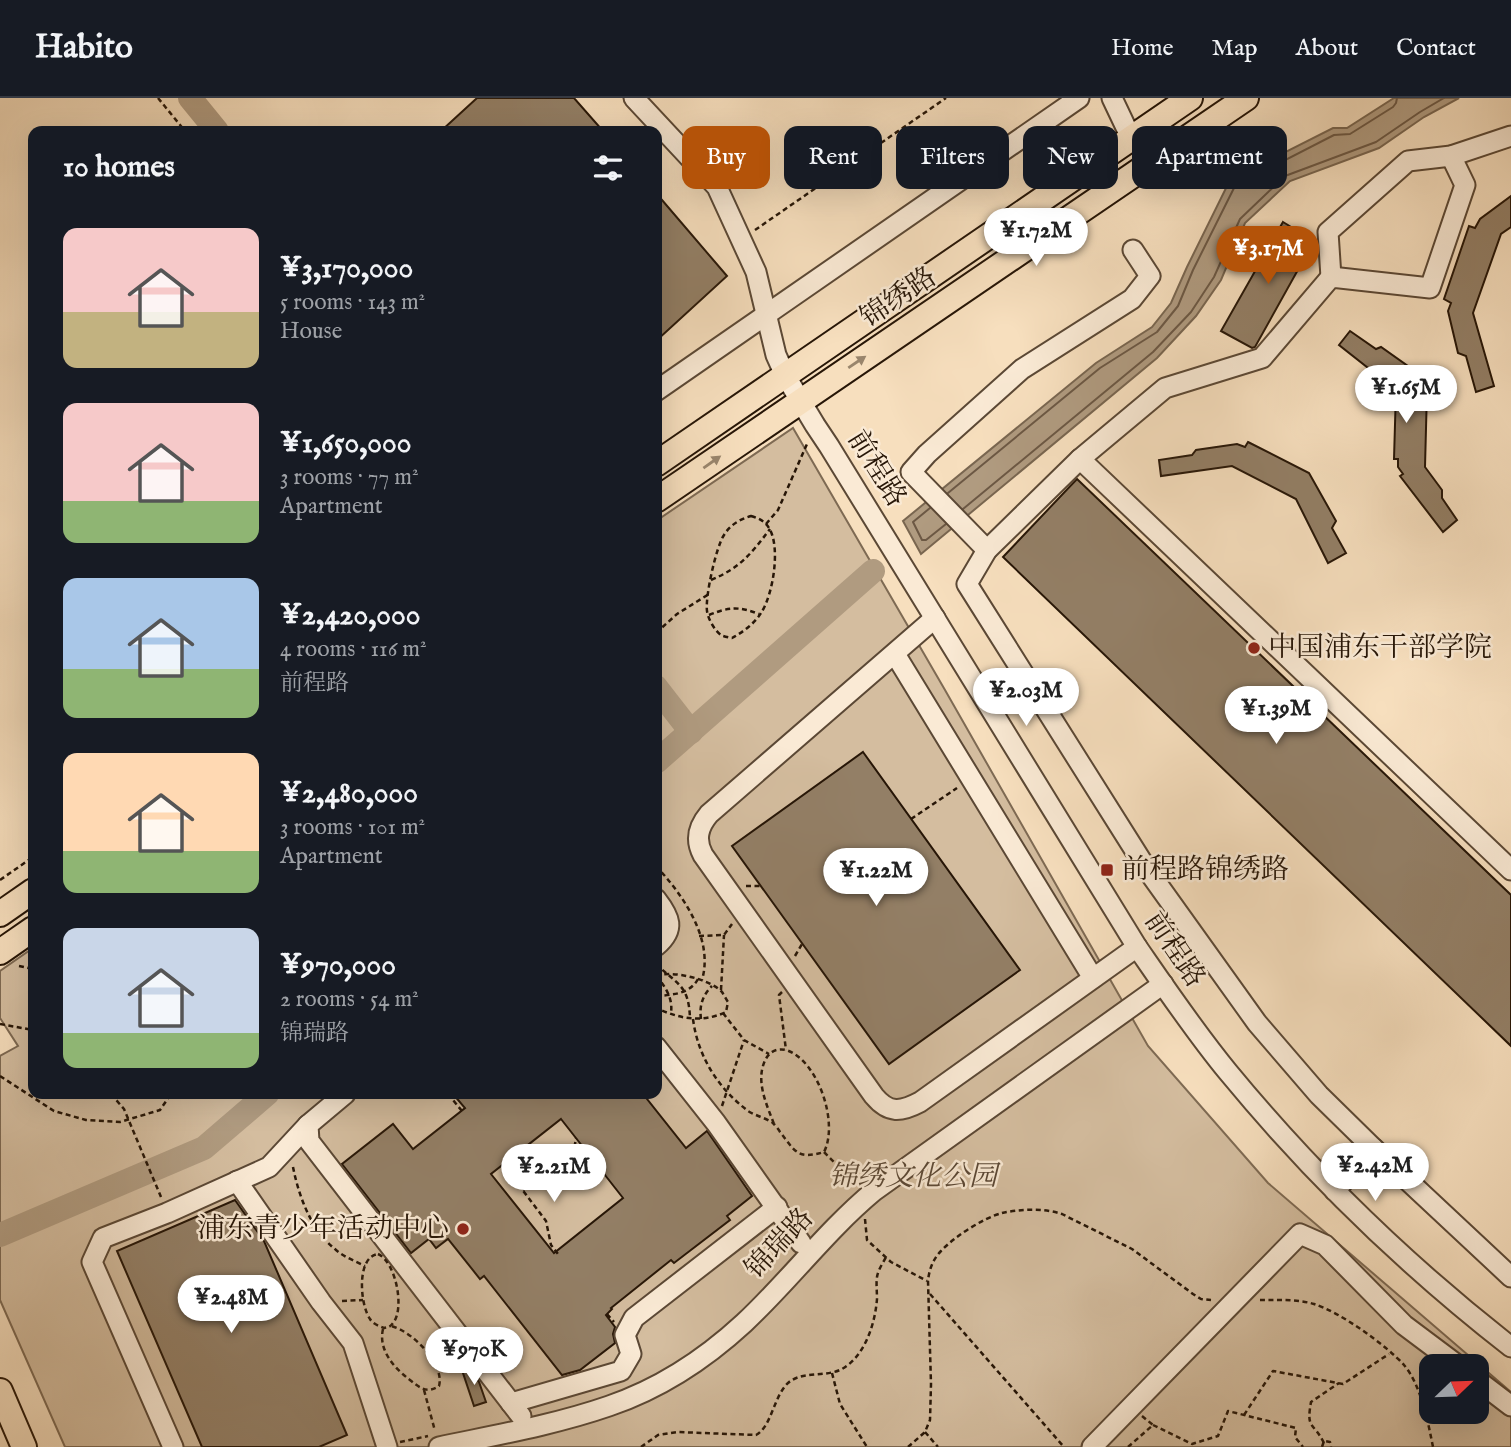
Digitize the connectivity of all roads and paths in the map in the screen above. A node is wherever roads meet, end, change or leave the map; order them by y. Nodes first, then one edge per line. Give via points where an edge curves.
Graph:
1 (158, 98) edge
2 (634, 98) edge
3 (946, 98) edge
4 (1079, 98) edge
5 (1112, 98) edge
6 (1190, 98) edge
7 (1246, 98) edge
8 (181, 126) edge
9 (660, 126) edge
10 (662, 128) edge
11 (1511, 136) edge
12 (1130, 138) junction
13 (1451, 156) junction
14 (741, 240) junction
15 (1133, 250) dead end
16 (1331, 276) junction
17 (766, 313) junction
18 (785, 375) junction
19 (662, 387) edge
20 (801, 400) junction
21 (815, 425) junction
22 (1080, 459) junction
23 (662, 460) edge
24 (662, 496) edge
25 (765, 524) junction
26 (770, 529) junction
27 (987, 550) junction
28 (711, 580) junction
29 (709, 594) junction
30 (761, 614) junction
31 (709, 615) junction
32 (935, 618) junction
33 (662, 628) edge
34 (895, 654) junction
35 (971, 779) junction
36 (911, 819) dead end
37 (28, 860) edge
38 (1511, 870) edge
39 (662, 872) edge
40 (0, 880) edge
41 (28, 894) edge
42 (662, 907) edge
43 (743, 911) junction
44 (0, 914) edge
45 (724, 935) junction
46 (28, 936) edge
47 (699, 936) junction
48 (662, 941) edge
49 (1137, 947) junction
50 (10, 959) edge
51 (28, 967) edge
52 (664, 972) joint
53 (1093, 978) junction
54 (700, 980) junction
55 (793, 981) junction
56 (662, 982) edge
57 (1163, 984) junction
58 (712, 986) junction
59 (721, 990) junction
60 (685, 992) junction
61 (669, 995) junction
62 (662, 996) edge
63 (662, 1010) edge
64 (671, 1013) junction
65 (723, 1013) junction
66 (692, 1019) junction
67 (701, 1019) junction
68 (0, 1024) edge
69 (28, 1029) edge
70 (744, 1040) junction
71 (786, 1050) junction
72 (769, 1054) junction
73 (662, 1055) edge
74 (0, 1076) edge
75 (727, 1091) junction
76 (28, 1094) edge
77 (35, 1099) edge
78 (115, 1099) edge
79 (168, 1099) edge
80 (339, 1099) edge
81 (453, 1099) edge
82 (461, 1111) dead end
83 (128, 1119) junction
84 (716, 1123) junction
85 (774, 1124) junction
86 (308, 1125) junction
87 (576, 1138) dead end
88 (292, 1142) junction
89 (1373, 1149) junction
90 (824, 1152) junction
91 (503, 1164) dead end
92 (237, 1181) junction
93 (858, 1186) dead end
94 (523, 1190) junction
95 (1335, 1191) junction
96 (777, 1207) junction
97 (167, 1213) junction
98 (865, 1216) dead end
99 (801, 1242) dead end
100 (558, 1254) dead end
101 (886, 1257) junction
102 (365, 1266) junction
103 (1511, 1277) edge
104 (928, 1281) junction
105 (928, 1292) junction
106 (1234, 1301) junction
107 (391, 1326) junction
108 (384, 1328) junction
109 (1511, 1347) edge
110 (1391, 1353) junction
111 (1443, 1354) edge
112 (475, 1356) junction
113 (437, 1368) junction
114 (832, 1373) junction
115 (1339, 1383) junction
116 (1489, 1389) edge
117 (424, 1390) junction
118 (0, 1391) edge
119 (1511, 1406) edge
120 (1131, 1407) junction
121 (1244, 1415) junction
122 (1153, 1425) junction
123 (925, 1432) junction
124 (437, 1441) edge
125 (1323, 1445) edge
126 (24, 1447) edge
127 (173, 1447) edge
128 (387, 1447) edge
129 (640, 1447) edge
130 (867, 1447) edge
131 (908, 1447) edge
132 (938, 1447) edge
133 (1063, 1447) edge
134 (1091, 1447) edge
135 (1128, 1447) edge
136 (1303, 1447) edge
137 (1331, 1447) edge
138 (1433, 1447) edge

1 - 8 path
2 - 9 street, 前程路
3 - 14 path
4 - 17 street
5 - 12 street
6 - 12 main road, 锦绣路
20 -> 7 main road, 锦绣路
10 - 14 street, 前程路 via 717,187
11 - 13 street
12 - 18 main road, 锦绣路
13 - 16 street via 1408,161 1328,232
13 - 16 street via 1465,185 1430,288
14 - 17 street, 前程路 via 756,272
15 - 27 street via 1150,276 1132,299 1022,369 911,472
16 - 22 street via 1262,358 1165,388
17 - 18 street, 前程路 via 773,349
17 - 19 street
18 - 20 street, 前程路
18 - 23 main road, 锦绣路
20 - 21 street, 前程路
24 -> 20 main road, 锦绣路
21 - 25 path via 778,510
21 - 32 street, 前程路
22 - 27 street
22 - 38 street
25 - 26 path
25 - 28 path via 751,516 724,534
26 - 28 path via 746,559
26 - 30 path via 775,569
27 - 89 street via 967,584 1146,868 1257,1023
28 - 29 path
29 - 31 path
29 - 33 path
30 - 31 path via 732,608
30 - 31 path via 732,638 721,635
32 - 34 street
32 - 49 street, 前程路
34 - 35 street
34 - 43 street via 702,824 700,850
35 - 36 path
35 - 53 street
37 - 40 path
39 - 47 path via 688,907
41 - 44 main road
42 - 48 street via 670,929
43 - 45 path
43 - 55 street
45 - 47 path
45 - 59 path
46 - 50 main road
47 - 54 path via 705,959
49 - 53 street
49 - 57 street, 前程路
50 - 51 path
52 - 54 path
52 - 60 path
53 - 55 street via 920,1102 896,1110 874,1096
54 - 58 path
54 - 60 path
55 - 71 path via 779,995
56 - 61 path
57 - 95 street, 前程路 via 1227,1072
57 - 124 street, 锦瑞路 via 874,1191 743,1323 695,1362 611,1405 546,1424
58 - 59 path
58 - 67 path via 701,1001
59 - 65 path via 728,1002
60 - 61 path
60 - 66 path
61 - 62 path
61 - 64 path
63 - 64 path
64 - 66 path
65 - 67 path
65 - 70 path
66 - 67 path
66 - 75 path via 704,1060
68 - 69 path
70 - 72 path
70 - 75 path
71 - 72 path
71 - 90 path via 814,1076 826,1100 829,1132
72 - 85 path via 761,1069
73 - 84 street
74 - 76 path
75 - 84 path
75 - 85 path via 751,1113
77 - 83 path via 54,1111 86,1120
78 - 83 path
79 - 83 path via 160,1110
80 - 86 street
81 - 82 path
83 - 97 path
84 - 96 street
85 - 90 path via 803,1155
86 - 88 street
86 - 112 street via 309,1141
87 - 94 path via 574,1150
88 - 92 street via 269,1167
88 - 102 path via 299,1193 317,1229 335,1250
89 - 95 street
89 - 103 street
90 - 93 path
91 - 94 path
92 - 97 street
92 - 128 street via 353,1342
94 - 100 path via 546,1221 551,1245
95 - 109 street, 前程路 via 1406,1260
96 - 99 street
96 - 112 street via 634,1318 625,1335 631,1354 621,1371 516,1409
97 - 127 street via 103,1238 92,1262
98 - 101 path via 867,1240
101 - 104 path
101 - 114 path via 877,1275 870,1333 853,1362
102 - 107 path via 378,1254 392,1270 397,1314
102 - 108 path via 365,1310 371,1321
104 - 105 path
104 - 106 path via 929,1269 941,1251 968,1230 1002,1213 1038,1210 1062,1214 1132,1249 1201,1299
105 - 123 path via 931,1384
105 - 133 path
106 - 110 path via 1314,1304 1355,1325
106 - 111 street via 1300,1234 1325,1245 1404,1325
106 - 120 street
107 - 108 path
107 - 113 path via 421,1344
108 - 117 path via 388,1358
110 - 115 path
110 - 138 path via 1414,1381
112 - 113 path
113 - 117 path via 439,1386
114 - 129 path via 797,1377 788,1383 776,1398 763,1431 756,1435 677,1432 658,1435
114 - 130 path via 840,1404
115 - 121 path via 1273,1371
115 - 125 path via 1311,1402 1309,1424
116 - 119 street
117 - 124 path
118 - 126 main road
120 - 122 path
120 - 134 street
121 - 122 path via 1228,1411 1218,1436 1192,1444
121 - 136 path via 1296,1428 1295,1437
122 - 135 path
123 - 131 path
123 - 132 path
125 - 137 path via 1330,1442

